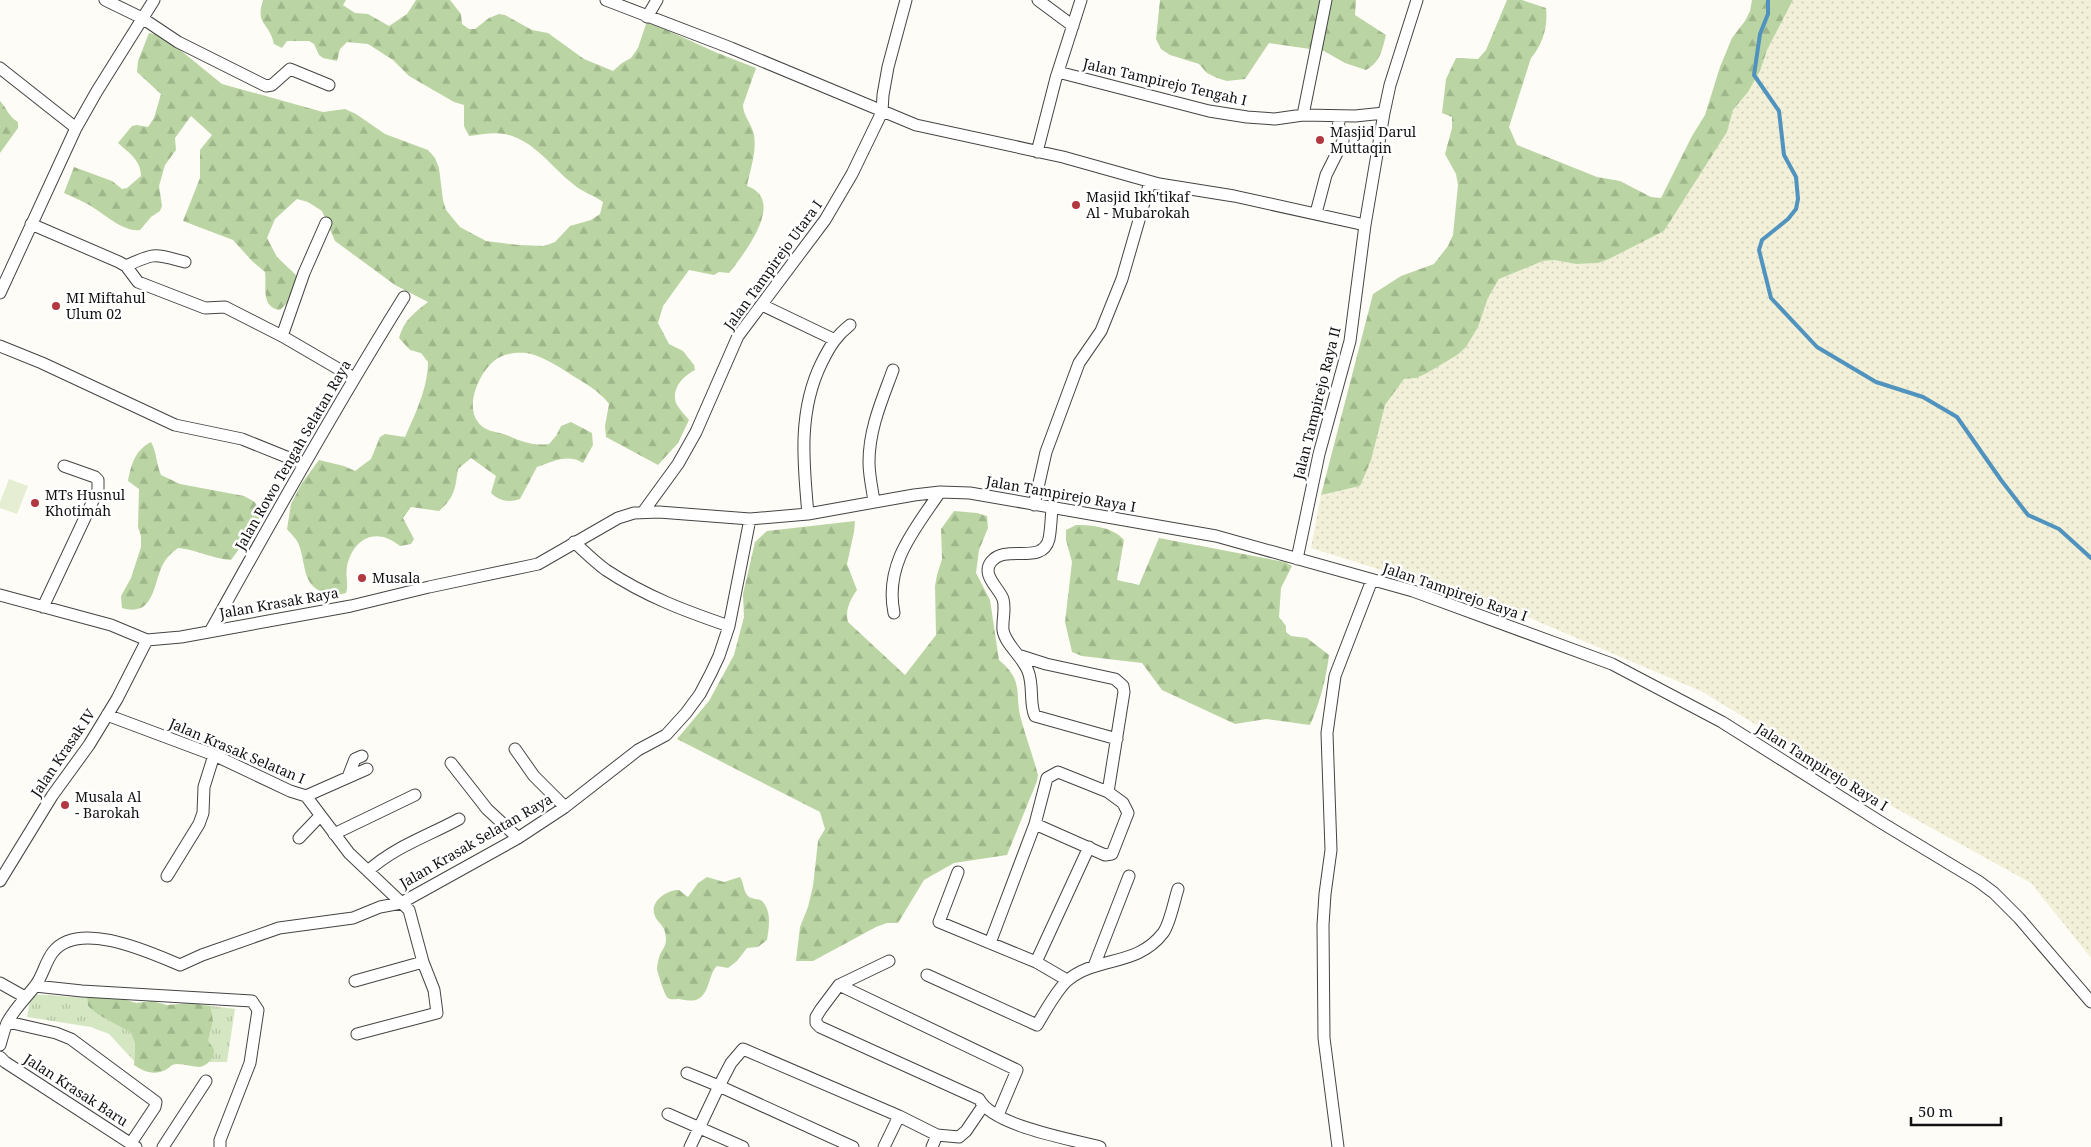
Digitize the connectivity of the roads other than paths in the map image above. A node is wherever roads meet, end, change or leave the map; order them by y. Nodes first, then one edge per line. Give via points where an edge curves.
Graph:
1 (105, 0) edge
2 (154, 0) edge
3 (606, 0) edge
4 (657, 0) edge
5 (906, 0) edge
6 (1038, 0) edge
7 (1080, 0) edge
8 (1326, 0) edge
9 (1417, 0) edge
10 (647, 17) junction
11 (142, 18) junction
12 (1072, 26) junction
13 (0, 68) edge
14 (1058, 72) junction
15 (329, 85) dead end
16 (882, 112) junction
17 (1384, 113) junction
18 (1303, 116) junction
19 (1340, 116) junction
20 (76, 128) junction
21 (1037, 152) junction
22 (1150, 182) junction
23 (1316, 213) junction
24 (326, 223) dead end
25 (31, 224) junction
26 (1365, 225) junction
27 (184, 262) dead end
28 (126, 266) junction
29 (5, 270) edge
30 (0, 293) edge
31 (404, 297) dead end
32 (762, 305) junction
33 (850, 325) dead end
34 (282, 336) junction
35 (833, 340) junction
36 (0, 346) edge
37 (893, 370) dead end
38 (354, 378) junction
39 (304, 464) junction
40 (64, 466) dead end
41 (940, 492) junction
42 (874, 501) junction
43 (1034, 504) junction
44 (1052, 508) junction
45 (643, 512) junction
46 (808, 514) junction
47 (750, 519) junction
48 (574, 542) junction
49 (1297, 559) junction
50 (1372, 580) junction
51 (0, 595) edge
52 (43, 607) junction
53 (894, 613) dead end
54 (729, 626) junction
55 (211, 630) junction
56 (147, 640) junction
57 (1021, 656) junction
58 (107, 716) junction
59 (1117, 739) junction
60 (515, 749) dead end
61 (214, 755) junction
62 (362, 756) dead end
63 (452, 763) dead end
64 (367, 769) dead end
65 (348, 777) junction
66 (1108, 792) junction
67 (415, 795) dead end
68 (306, 796) junction
69 (565, 807) junction
70 (320, 816) junction
71 (459, 819) dead end
72 (1035, 824) junction
73 (334, 834) junction
74 (299, 838) dead end
75 (518, 838) junction
76 (1089, 847) junction
77 (368, 871) junction
78 (958, 872) dead end
79 (167, 876) dead end
80 (1129, 876) dead end
81 (0, 881) edge
82 (1178, 889) dead end
83 (401, 903) junction
84 (990, 943) junction
85 (888, 961) dead end
86 (423, 962) junction
87 (1036, 962) junction
88 (1094, 966) junction
89 (927, 975) dead end
90 (1067, 980) junction
91 (355, 981) dead end
92 (0, 983) edge
93 (839, 985) junction
94 (35, 986) junction
95 (25, 997) junction
96 (2091, 1002) edge
97 (8, 1022) junction
98 (357, 1034) dead end
99 (0, 1045) edge
100 (0, 1057) edge
101 (687, 1073) dead end
102 (206, 1081) dead end
103 (720, 1086) junction
104 (982, 1106) junction
105 (668, 1114) dead end
106 (998, 1115) junction
107 (899, 1116) junction
108 (699, 1128) junction
109 (937, 1135) junction
110 (134, 1145) edge
111 (163, 1147) edge
112 (220, 1147) edge
113 (690, 1147) edge
114 (743, 1147) edge
115 (853, 1147) edge
116 (884, 1147) edge
117 (932, 1147) edge
118 (1100, 1147) edge
119 (1338, 1147) edge

1 - 11 street
2 - 11 street
3 - 10 street
4 - 10 street
5 - 16 street via 890,59
6 - 12 street
7 - 12 street
8 - 18 street
9 - 17 street, Jalan Tampirejo Raya II
10 - 16 street
11 - 15 street via 178,42 266,86 272,85 290,68
11 - 20 street
12 - 14 street
13 - 20 street
14 - 18 street, Jalan Tampirejo Tengah I via 1247,118
14 - 21 street
16 - 21 street via 926,128
16 - 32 street, Jalan Tampirejo Utara I via 825,220
17 - 19 street, Jalan Tampirejo Tengah I
17 - 26 street, Jalan Tampirejo Raya II
18 - 19 street, Jalan Tampirejo Tengah I
19 - 23 street via 1338,127 1343,141 1326,175
20 - 25 street
21 - 22 street
22 - 23 street
22 - 43 street via 1122,280 1101,331 1079,363 1046,452
23 - 26 street
24 - 34 street
25 - 28 street
25 - 29 street
26 - 49 street, Jalan Tampirejo Raya II via 1350,341 1319,454
27 - 28 street via 149,255
28 - 34 street via 138,282 205,308 226,307
29 - 30 street
31 - 38 street, Jalan Rowo Tengah Selatan Raya
32 - 35 street
32 - 45 street, Jalan Tampirejo Utara I via 738,336 696,432 678,464
33 - 35 street
34 - 38 street
35 - 46 street via 817,373 805,417 803,461
36 - 39 street via 175,425 242,439
37 - 42 street via 871,441
38 - 39 street, Jalan Rowo Tengah Selatan Raya
39 - 55 street, Jalan Rowo Tengah Selatan Raya
40 - 52 street via 95,477 98,490
41 - 42 street, Jalan Tampirejo Raya I
41 - 43 street, Jalan Tampirejo Raya I via 970,493
41 - 53 street via 913,530 894,571 891,599
42 - 46 street, Jalan Tampirejo Raya I
43 - 44 street, Jalan Tampirejo Raya I
44 - 49 street, Jalan Tampirejo Raya I via 1216,536
44 - 57 street via 1049,540 1045,548 1037,553 1005,553 989,564 988,574 1004,605 1006,640
45 - 47 street, Jalan Tampirejo Raya I
45 - 48 street, Jalan Krasak Raya via 618,518
46 - 47 street, Jalan Tampirejo Raya I
47 - 54 street, Jalan Krasak Selatan Raya
48 - 54 street via 604,569 642,592 681,610
48 - 55 street, Jalan Krasak Raya via 538,564 351,606
49 - 50 street, Jalan Tampirejo Raya I
50 - 96 street, Jalan Tampirejo Raya I via 1413,591 1612,664 1722,722 1978,881 2019,918
50 - 119 street via 1335,676 1327,733 1331,850 1324,894 1324,1038
51 - 52 street, Jalan Krasak Raya
52 - 56 street, Jalan Krasak Raya via 111,625
54 - 69 street, Jalan Krasak Selatan Raya via 711,673 686,714 666,735 638,750
55 - 56 street, Jalan Krasak Raya
56 - 58 street, Jalan Krasak IV
57 - 59 street via 1032,682 1032,711 1035,716
57 - 59 street via 1119,682 1124,692
58 - 61 street, Jalan Krasak Selatan I
58 - 81 street, Jalan Krasak IV via 52,796
59 - 66 street
60 - 69 street via 534,776
61 - 68 street, Jalan Krasak Selatan I
61 - 79 street via 204,788 199,824
62 - 65 street via 355,759
63 - 75 street via 487,810
64 - 65 street
65 - 68 street
66 - 72 street via 1054,773 1047,778
66 - 76 street via 1124,803 1128,813 1112,854
67 - 73 street
68 - 70 street, Jalan Krasak Selatan I
69 - 75 street, Jalan Krasak Selatan Raya
70 - 73 street, Jalan Krasak Selatan I
70 - 74 street
71 - 77 street via 382,858
72 - 76 street
72 - 84 street
73 - 77 street, Jalan Krasak Selatan I
75 - 83 street, Jalan Krasak Selatan Raya
76 - 87 street
77 - 83 street, Jalan Krasak Selatan I
78 - 84 street via 939,922
80 - 88 street
82 - 88 street via 1164,932 1149,947 1130,958
83 - 86 street, Jalan Krasak Selatan I via 409,910
83 - 94 street, Jalan Krasak Selatan Raya via 353,918 278,928 180,966 137,947 98,939 76,939 54,951
84 - 87 street
85 - 93 street
86 - 91 street
86 - 98 street, Jalan Krasak Selatan I via 434,990 436,1014
87 - 90 street
88 - 90 street
89 - 90 street via 1037,1025
92 - 95 street
93 - 104 street via 816,1017 820,1027 979,1099
93 - 106 street via 1017,1070
94 - 95 street, Jalan Krasak Selatan Raya
94 - 112 street via 252,1001 258,1010 250,1064
95 - 97 street
97 - 99 street
97 - 110 street via 71,1039 156,1102
100 - 110 street, Jalan Krasak Baru
101 - 103 street
102 - 111 street
103 - 107 street via 742,1049
103 - 108 street
103 - 115 street
104 - 106 street
104 - 109 street via 959,1137
105 - 108 street
106 - 118 street via 1010,1123
107 - 109 street
107 - 116 street
108 - 113 street
108 - 114 street
109 - 117 street

